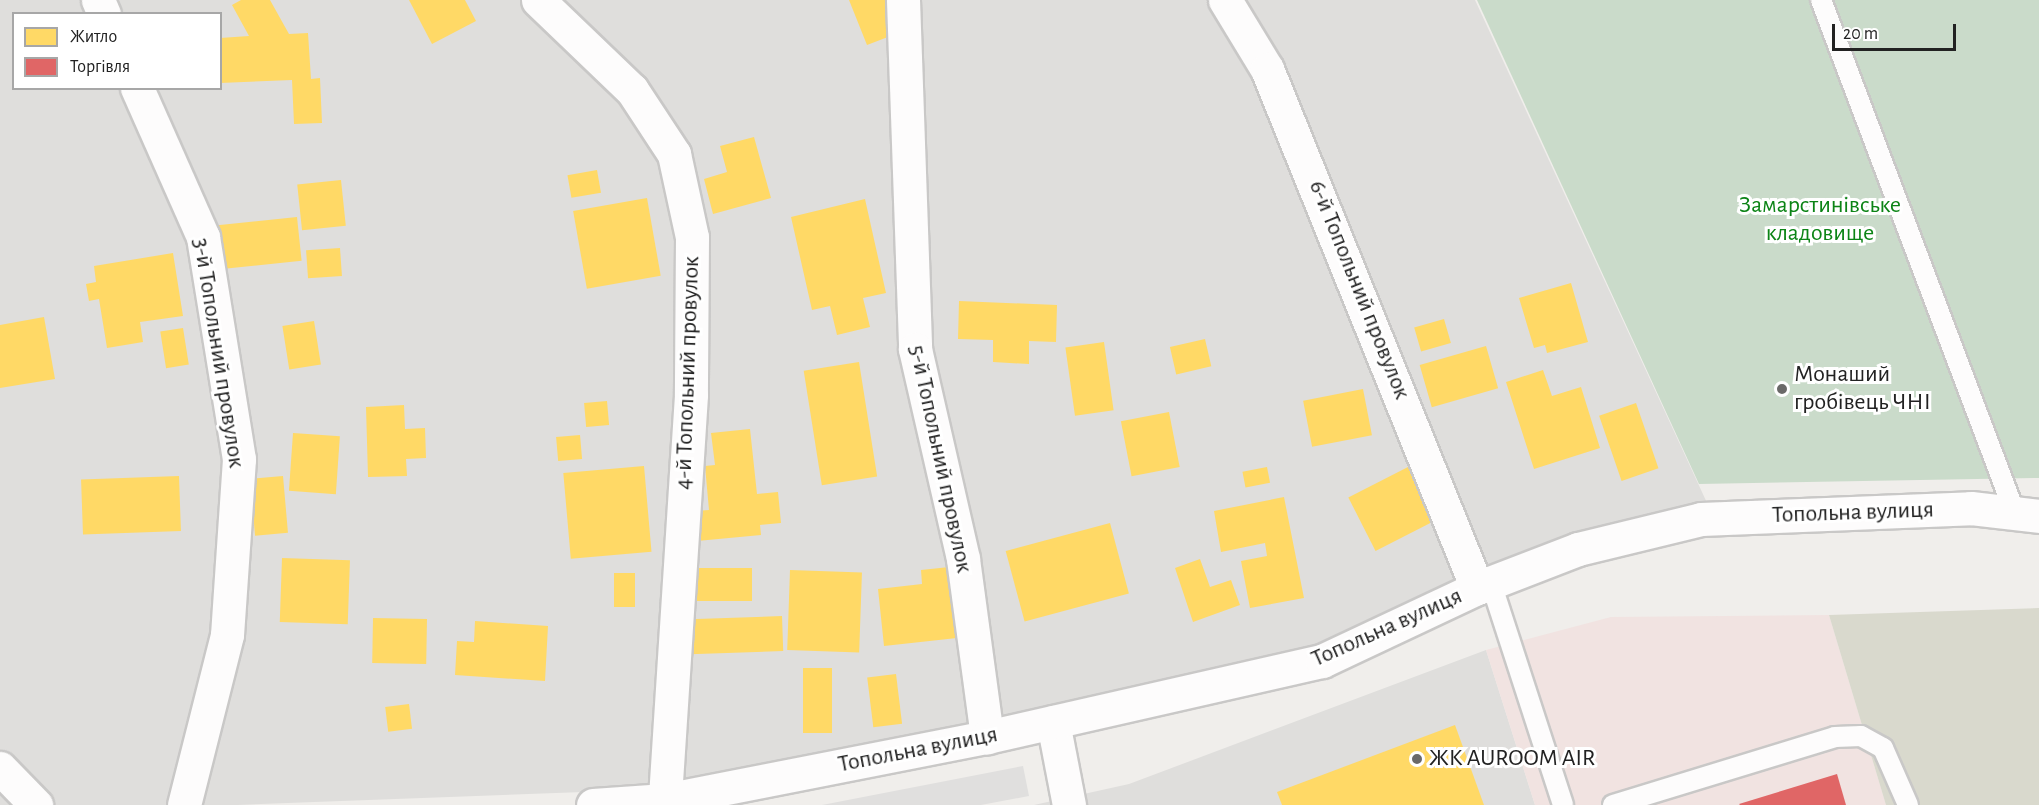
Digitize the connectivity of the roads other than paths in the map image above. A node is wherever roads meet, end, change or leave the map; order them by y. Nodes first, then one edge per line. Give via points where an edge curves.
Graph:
1 (538, 0) edge
2 (903, 0) edge
3 (1225, 0) edge
4 (1821, 0) edge
5 (138, 90) edge
6 (2027, 514) edge
7 (1484, 585) junction
8 (1053, 722) junction
9 (987, 737) junction
10 (0, 768) edge
11 (665, 800) junction
12 (36, 805) edge
13 (184, 805) edge
14 (595, 805) edge
15 (1069, 805) edge
16 (1563, 805) edge
17 (1612, 805) edge
18 (1908, 805) edge

1 - 11 street, 4-й Топольний провулок via 632,90 674,154 692,237 691,395
2 - 9 street, 5-й Топольний провулок via 915,349 963,559
3 - 7 street, 6-й Топольний провулок via 1268,69
4 - 6 lane
5 - 13 street, 3-й Топольний провулок via 203,237 239,459 227,635
6 - 7 street, Топольна вулиця via 1971,508 1701,519 1578,549
7 - 8 street, Топольна вулиця via 1322,661
7 - 16 lane
8 - 9 street, Топольна вулиця
8 - 15 street
9 - 11 street, Топольна вулиця
10 - 12 street
11 - 14 street, Топольна вулиця
17 - 18 lane via 1835,737 1861,736 1883,748

